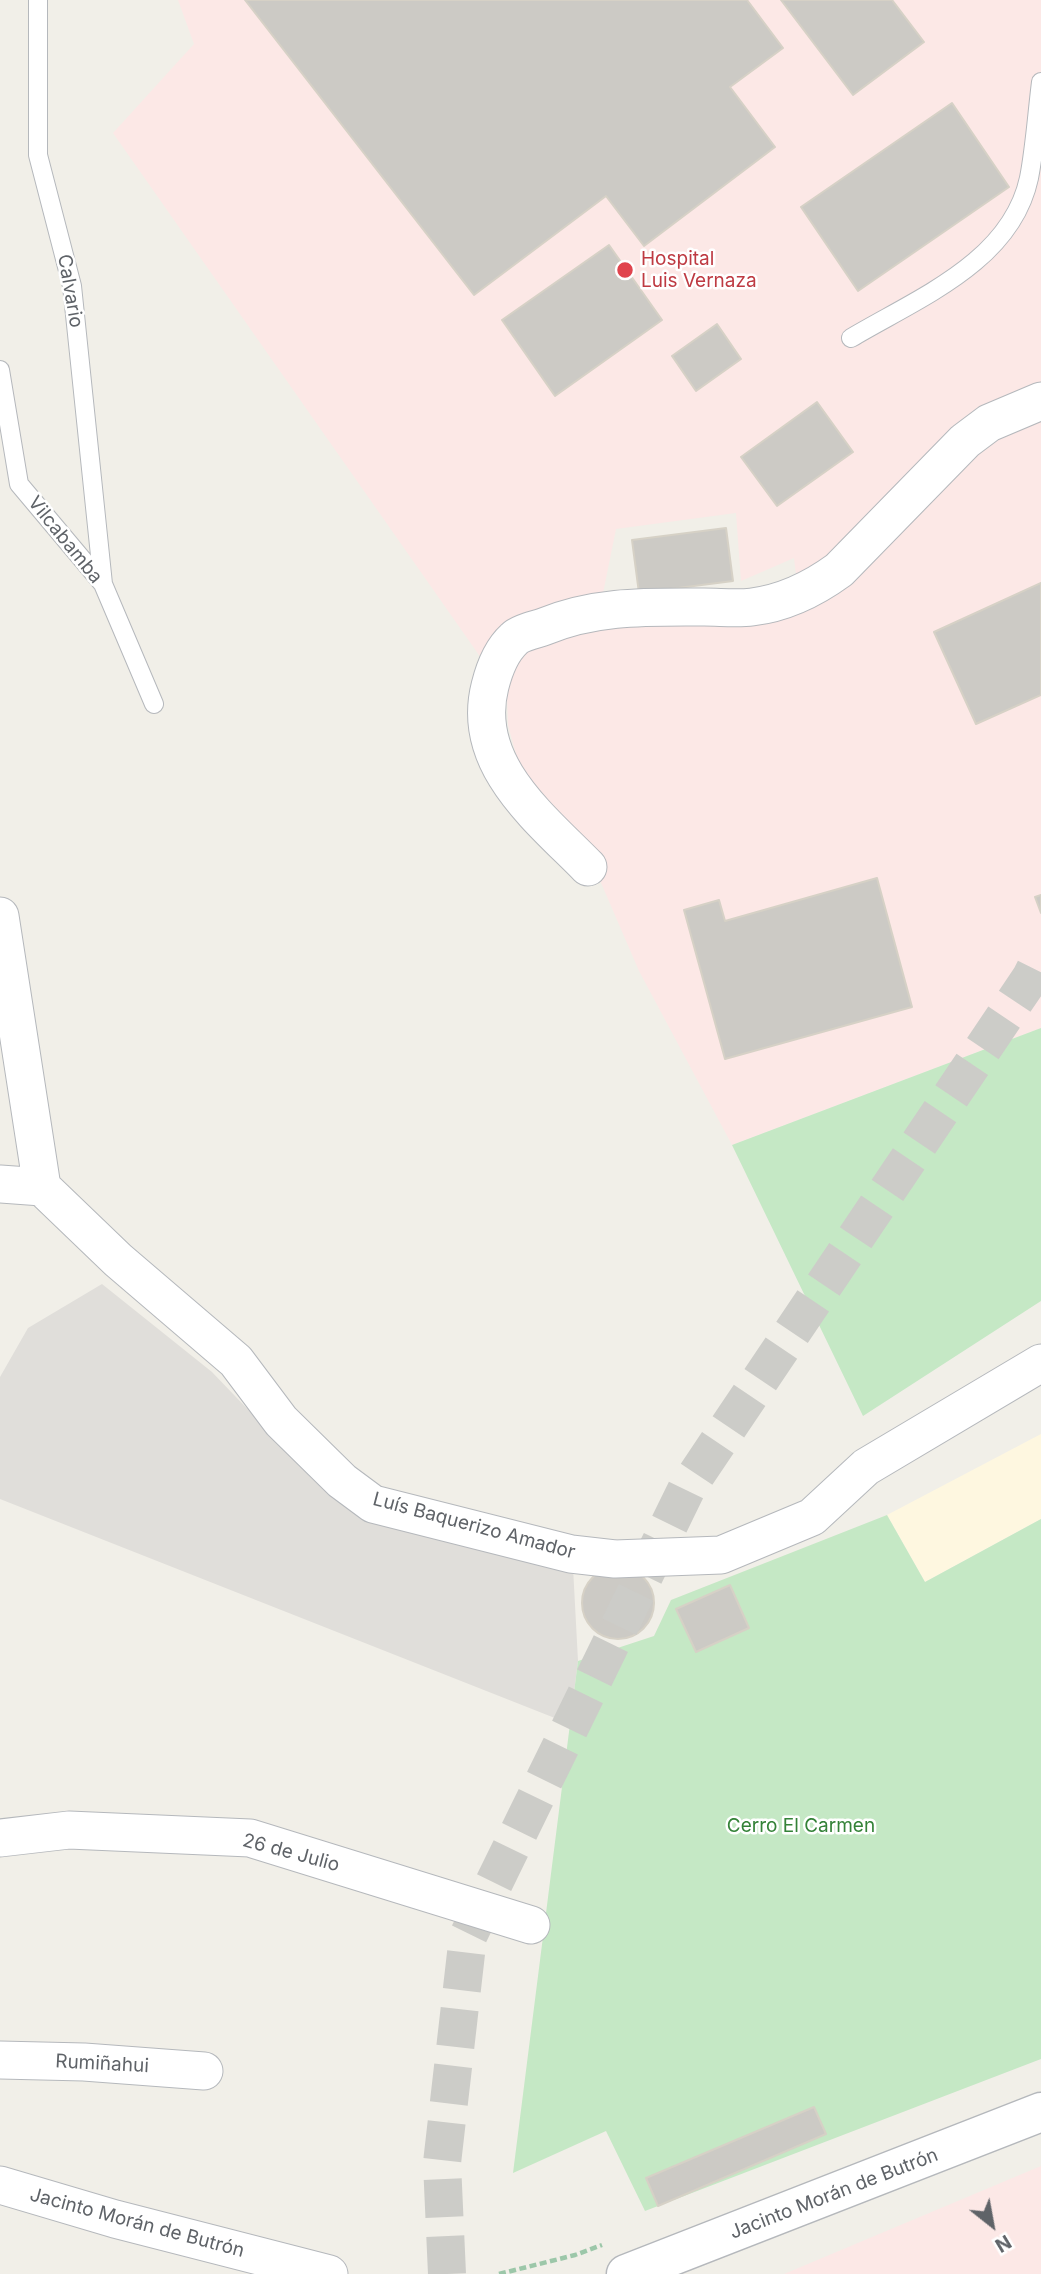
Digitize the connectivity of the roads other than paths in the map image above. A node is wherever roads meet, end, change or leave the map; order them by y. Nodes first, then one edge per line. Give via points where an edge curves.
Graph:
1 (38, 0) edge
2 (1041, 82) edge
3 (851, 338) dead end
4 (0, 370) edge
5 (1041, 401) edge
6 (103, 584) junction
7 (154, 704) dead end
8 (588, 867) dead end
9 (0, 916) edge
10 (0, 1185) edge
11 (42, 1187) junction
12 (1041, 1363) edge
13 (0, 1838) edge
14 (531, 1925) dead end
15 (0, 2060) edge
16 (204, 2071) dead end
17 (1041, 2112) edge
18 (0, 2185) edge
19 (279, 2267) edge
20 (329, 2274) edge
21 (626, 2274) edge

1 - 6 lane, Calvario via 38,155 72,286
2 - 3 lane via 1028,180 1005,232 974,264
4 - 6 lane, Vilcabamba via 19,484
5 - 8 street via 989,423 965,441 839,570 787,600 752,607 629,607 573,615 515,638 499,659 490,684 485,707 488,733 516,794
6 - 7 lane, Vilcabamba
9 - 11 street
10 - 11 street
11 - 12 street, Luís Baquerizo Amador via 118,1260 236,1360 281,1421 342,1481 373,1504 570,1554 615,1559 721,1555 811,1517 866,1467
13 - 14 street, 26 de Julio via 69,1830 250,1838
15 - 16 street, Rumiñahui
17 - 21 street, Jacinto Morán de Butrón
18 - 19 street, Jacinto Morán de Butrón
19 - 20 street, Jacinto Morán de Butrón

